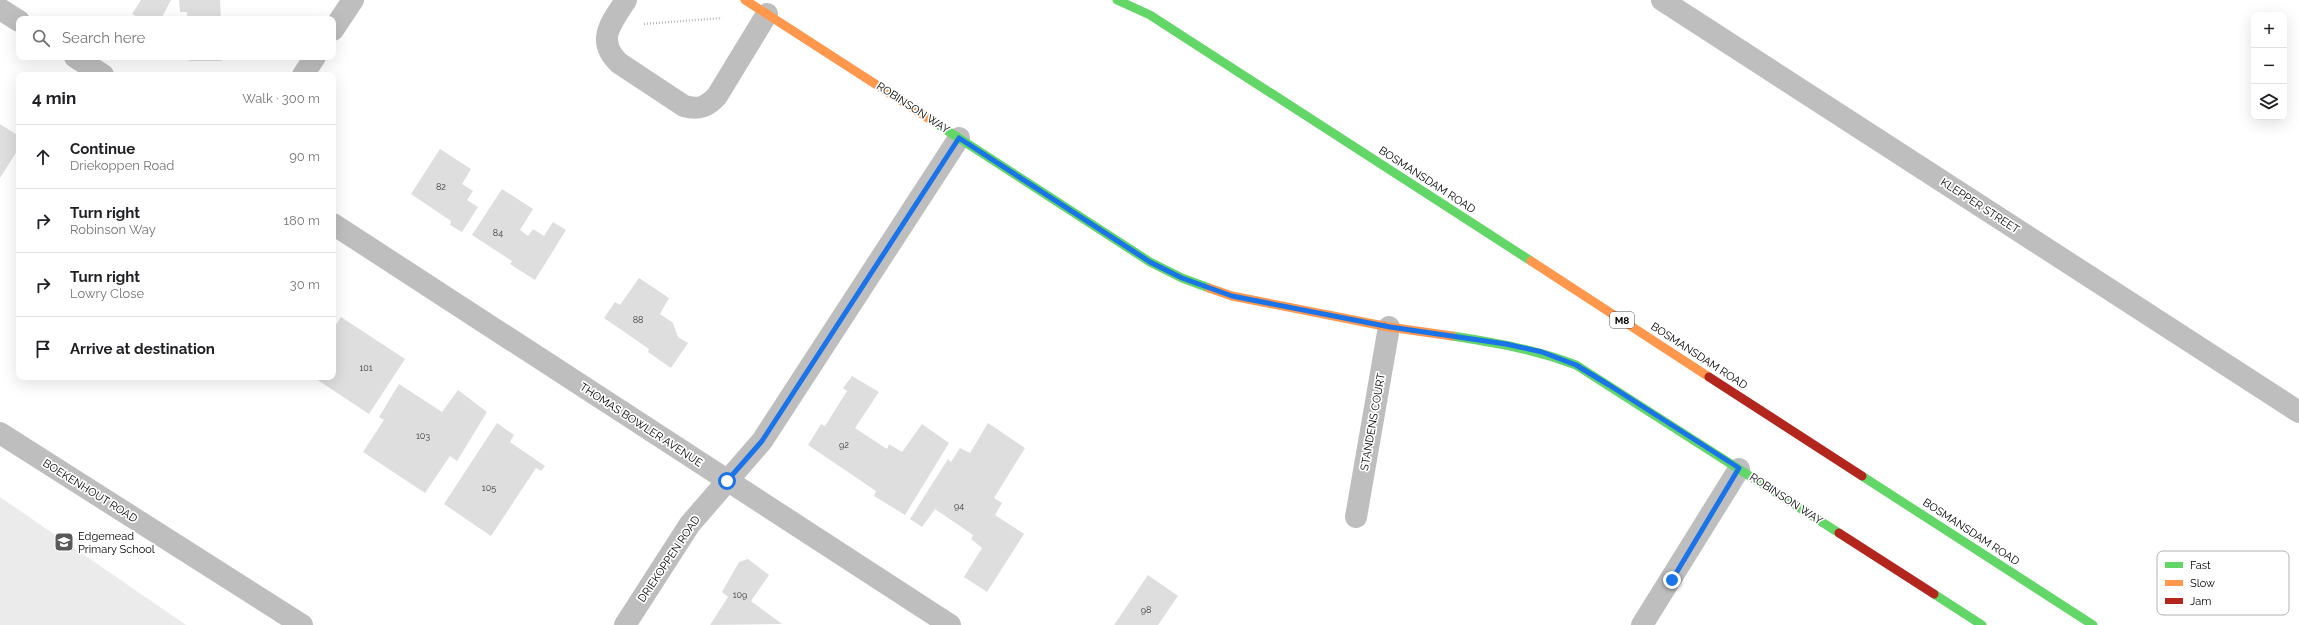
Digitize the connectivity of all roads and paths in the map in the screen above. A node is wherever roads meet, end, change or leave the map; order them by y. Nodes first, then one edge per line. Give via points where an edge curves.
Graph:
1 (353, 0) edge
2 (626, 0) edge
3 (745, 0) edge
4 (1117, 0) edge
5 (1133, 0) edge
6 (1662, 0) edge
7 (0, 9) edge
8 (767, 14) junction
9 (1150, 15) junction
10 (16, 19) edge
11 (336, 26) edge
12 (609, 26) junction
13 (80, 60) edge
14 (313, 60) edge
15 (98, 72) edge
16 (305, 72) edge
17 (959, 138) junction
18 (336, 226) edge
19 (1390, 327) junction
20 (2299, 412) edge
21 (0, 433) edge
22 (1739, 468) junction
23 (727, 481) junction
24 (1356, 517) dead end
25 (302, 625) edge
26 (624, 625) edge
27 (950, 625) edge
28 (1642, 625) edge
29 (1982, 625) edge
30 (2093, 625) edge

1 - 11 street
2 - 12 street
3 - 8 street, ROBINSON WAY
4 - 9 street, BOSMANSDAM ROAD / M8
5 - 9 street, BOSMANSDAM ROAD / M8
6 - 20 street, KLEPPER STREET
7 - 10 street
8 - 12 path
8 - 12 street via 717,96 710,104 695,109 684,106 619,63 608,47 606,38
8 - 17 street, ROBINSON WAY
9 - 30 street, BOSMANSDAM ROAD / M8
13 - 15 street
14 - 16 street
17 - 19 street, ROBINSON WAY via 1150,262 1182,278 1232,296
17 - 23 street, DRIEKOPPEN ROAD via 762,441
18 - 23 street, THOMAS BOWLER AVENUE
19 - 22 street, ROBINSON WAY via 1506,344 1542,352 1576,365
19 - 24 street, STANDENS COURT
21 - 25 street, BOEKENHOUT ROAD
22 - 28 street
22 - 29 street, ROBINSON WAY
23 - 26 street, DRIEKOPPEN ROAD via 690,524
23 - 27 street, THOMAS BOWLER AVENUE

